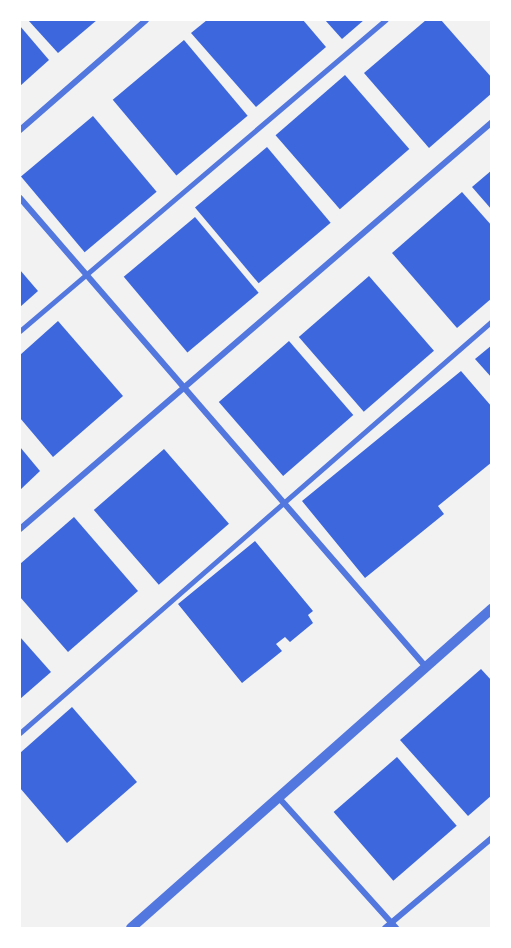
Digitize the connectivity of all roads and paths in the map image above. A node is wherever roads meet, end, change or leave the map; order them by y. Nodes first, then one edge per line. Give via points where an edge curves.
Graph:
1 (146, 20) edge
2 (385, 20) edge
3 (492, 122) edge
4 (20, 130) edge
5 (20, 198) edge
6 (86, 274) junction
7 (492, 321) edge
8 (20, 331) edge
9 (184, 387) junction
10 (284, 502) junction
11 (20, 529) edge
12 (492, 609) edge
13 (426, 667) junction
14 (20, 733) edge
15 (279, 798) junction
16 (492, 838) edge
17 (394, 926) edge
18 (131, 928) edge
19 (385, 928) edge

1 - 4 street
2 - 6 lane
3 - 9 street
5 - 6 street
6 - 8 lane
6 - 9 street
7 - 10 lane
9 - 10 street
9 - 11 street
10 - 13 street
10 - 14 lane
12 - 13 street
13 - 15 street
15 - 17 street
15 - 18 street
16 - 17 street
17 - 19 street

